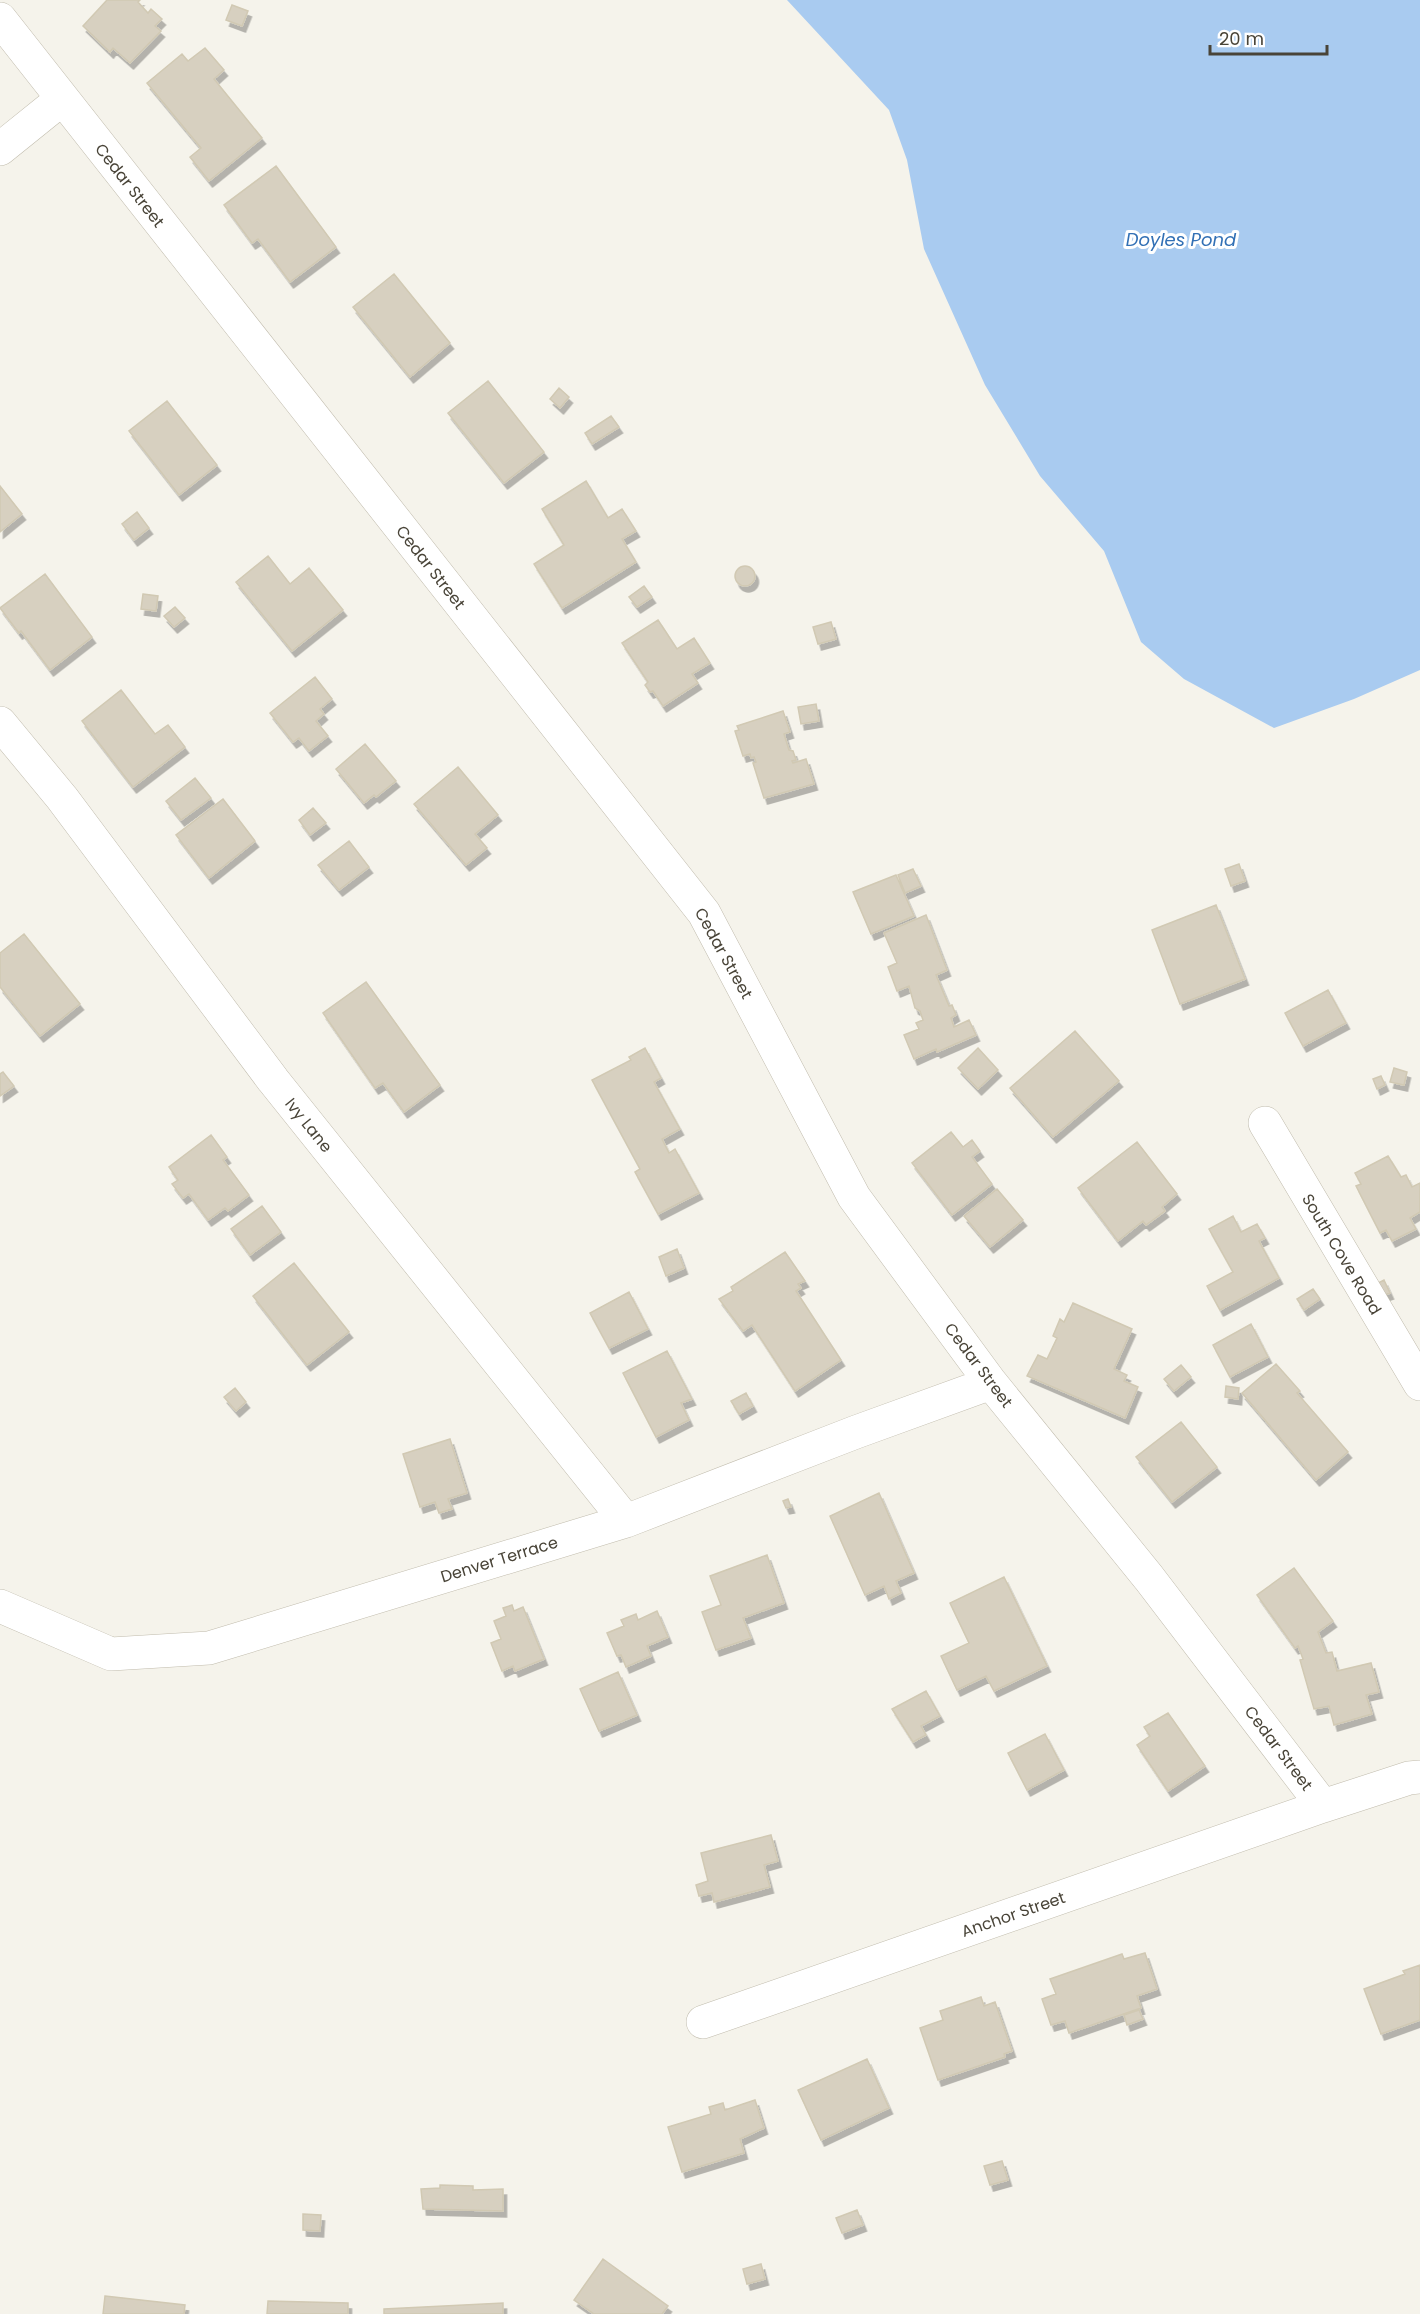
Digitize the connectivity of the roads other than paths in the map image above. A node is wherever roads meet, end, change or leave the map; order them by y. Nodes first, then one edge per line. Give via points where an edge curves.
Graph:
1 (0, 19) edge
2 (62, 99) junction
3 (0, 149) edge
4 (0, 723) edge
5 (1265, 1123) dead end
6 (991, 1383) junction
7 (1420, 1384) edge
8 (626, 1521) junction
9 (0, 1606) edge
10 (1420, 1777) edge
11 (1323, 1806) junction
12 (703, 2022) dead end

1 - 2 street, Cedar Street
2 - 3 street
2 - 6 street, Cedar Street via 705,913 855,1197
4 - 8 street, Ivy Lane via 62,798 273,1080
5 - 7 street, South Cove Road
6 - 8 street, Denver Terrace
6 - 11 street, Cedar Street via 1149,1578
8 - 9 street, Denver Terrace via 209,1648 111,1654
10 - 11 street, Cedar Street
11 - 12 street, Anchor Street

